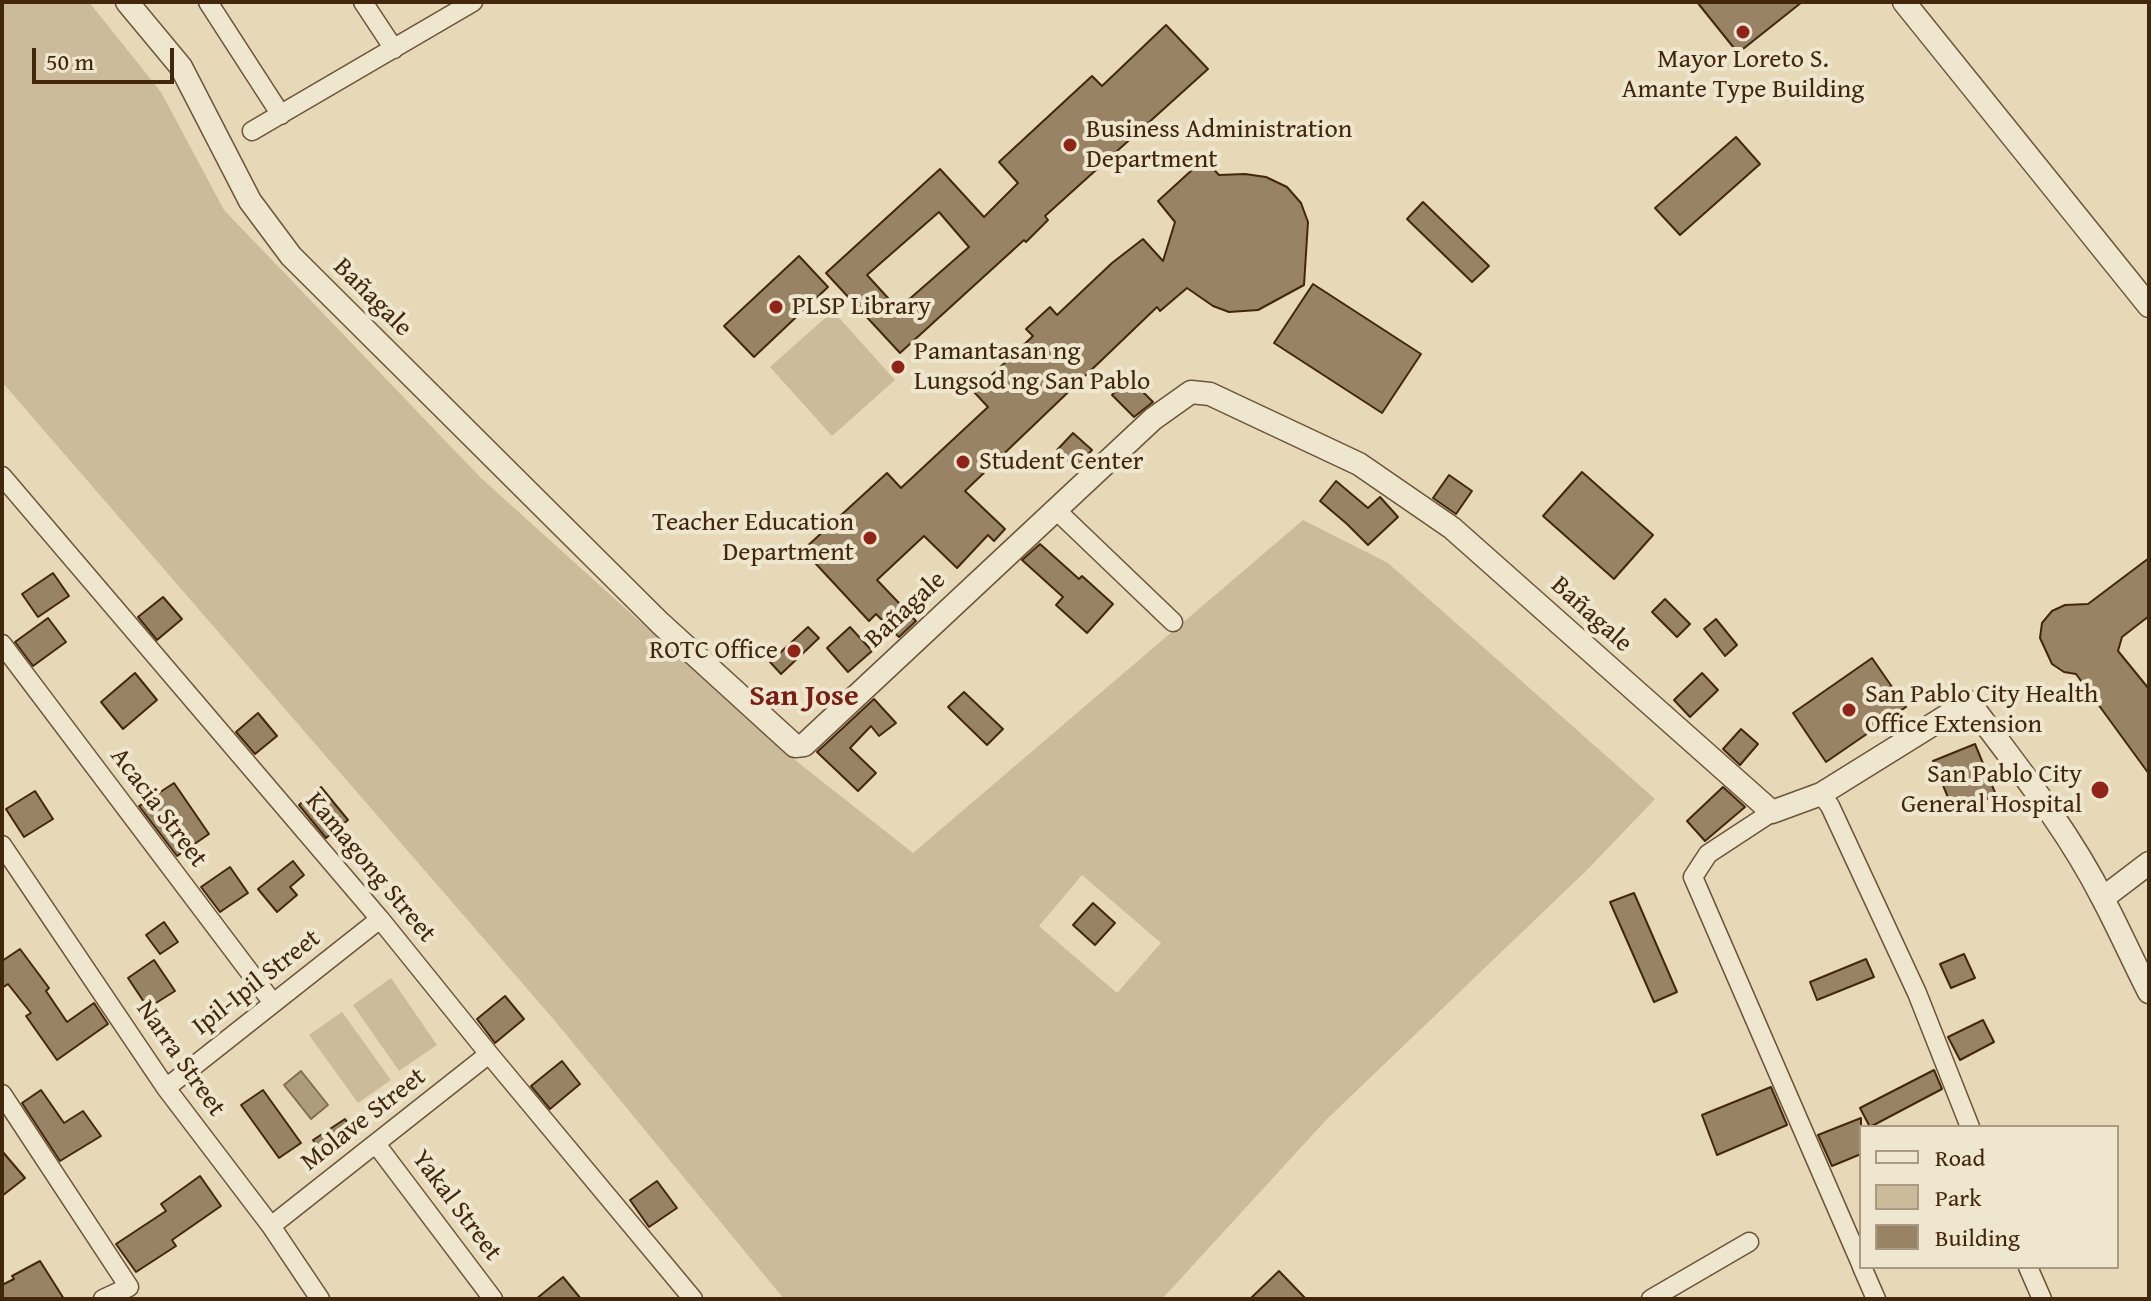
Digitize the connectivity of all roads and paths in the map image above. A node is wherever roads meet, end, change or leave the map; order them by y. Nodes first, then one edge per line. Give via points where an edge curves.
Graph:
1 (127, 2) edge
2 (208, 2) edge
3 (363, 2) edge
4 (473, 2) edge
5 (1904, 2) edge
6 (394, 49) junction
7 (281, 115) junction
8 (252, 131) dead end
9 (2149, 306) edge
10 (2, 476) edge
11 (1055, 509) junction
12 (1173, 622) dead end
13 (2, 644) edge
14 (1821, 794) junction
15 (1772, 812) junction
16 (2, 845) edge
17 (2149, 863) edge
18 (2103, 898) junction
19 (380, 919) junction
20 (2149, 992) edge
21 (273, 1003) junction
22 (489, 1054) junction
23 (166, 1088) junction
24 (2, 1094) edge
25 (1969, 1125) edge
26 (376, 1144) junction
27 (271, 1226) junction
28 (1749, 1242) dead end
29 (1859, 1259) edge
30 (1863, 1269) edge
31 (2029, 1269) edge
32 (103, 1299) edge
33 (320, 1299) edge
34 (493, 1299) edge
35 (693, 1299) edge
36 (1651, 1299) edge
37 (1876, 1299) edge
38 (2042, 1299) edge

1 - 11 street, Bañagale via 181,67 250,201 291,256 787,742 804,745
2 - 7 street
3 - 6 street
4 - 6 street
5 - 9 street
6 - 7 street
7 - 8 street
10 - 19 street, Kamagong Street
11 - 12 street
11 - 15 street, Bañagale via 1153,419 1191,392 1210,394 1359,464 1452,528
13 - 21 street, Acacia Street
14 - 15 street
14 - 18 street via 1969,702 2035,790
14 - 25 street via 1917,993
15 - 29 street via 1708,854 1693,877
16 - 23 street, Narra Street
17 - 18 street
18 - 20 street
19 - 21 street, Ipil-Ipil Street
19 - 22 street, Kamagong Street
21 - 23 street, Ipil-Ipil Street
22 - 26 street, Molave Street
22 - 35 street, Kamagong Street
23 - 27 street, Narra Street
24 - 32 street via 129,1287
26 - 27 street, Molave Street
26 - 34 street, Yakal Street
27 - 33 street, Narra Street
28 - 36 street
30 - 37 street
31 - 38 street

